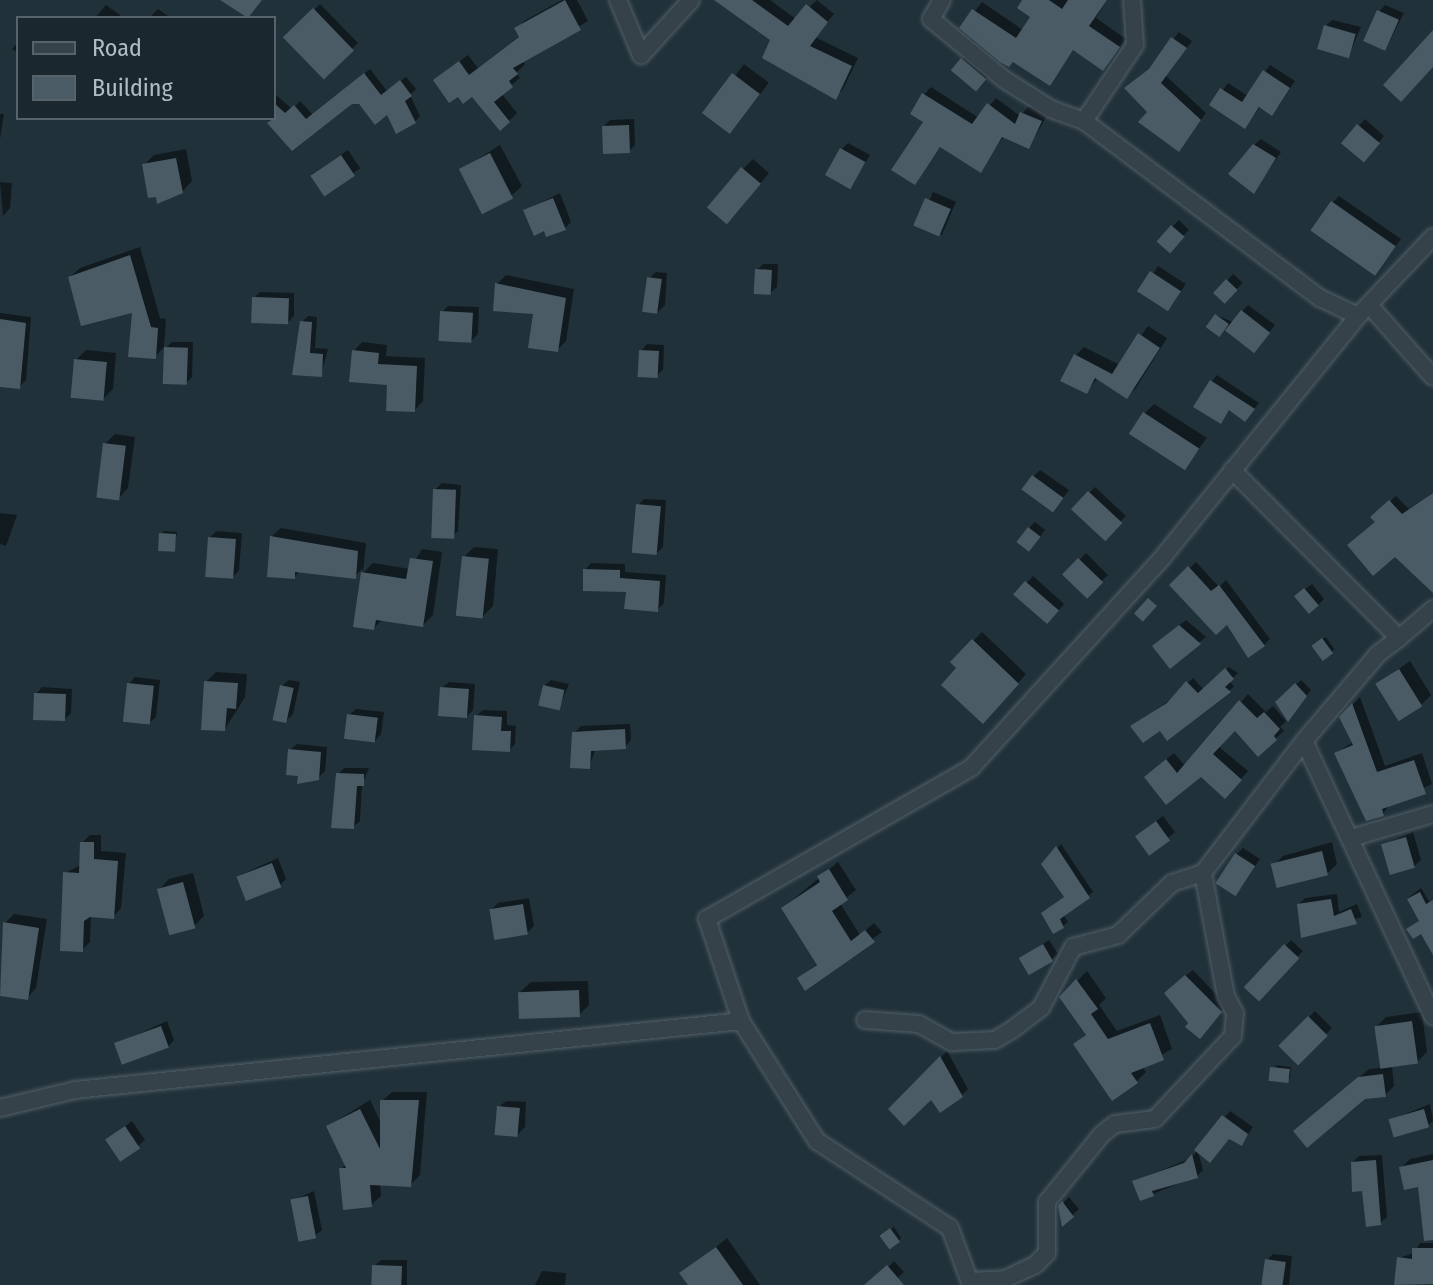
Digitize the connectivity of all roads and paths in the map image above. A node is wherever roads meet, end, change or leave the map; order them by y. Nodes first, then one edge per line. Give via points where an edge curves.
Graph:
1 (618, 0) edge
2 (691, 0) edge
3 (942, 0) edge
4 (1132, 0) edge
5 (1084, 121) junction
6 (1433, 237) edge
7 (1364, 311) junction
8 (1433, 377) edge
9 (1232, 470) junction
10 (1433, 609) edge
11 (1399, 638) junction
12 (1304, 741) junction
13 (1433, 814) edge
14 (1351, 838) junction
15 (1203, 873) junction
16 (1433, 1016) edge
17 (865, 1020) dead end
18 (741, 1021) junction
19 (0, 1108) edge
20 (971, 1283) edge

1 - 2 street via 641,55
3 - 5 street via 931,19 1020,90
4 - 5 street via 1135,45
5 - 7 street via 1320,298
6 - 7 street
7 - 8 street
7 - 9 street
9 - 11 street
9 - 18 street via 1162,558 971,768 707,919
10 - 11 street
11 - 12 street via 1378,654
12 - 14 street
12 - 15 street
13 - 14 street
14 - 16 street
15 - 17 street via 1172,883 1118,935 1073,947 1041,1008 995,1040 952,1042 919,1024
15 - 20 street via 1226,996 1235,1013 1233,1036 1155,1119 1115,1124 1102,1134 1047,1202 1047,1253 1035,1265 1005,1279
18 - 19 street via 75,1090
18 - 20 street via 817,1141 950,1228

